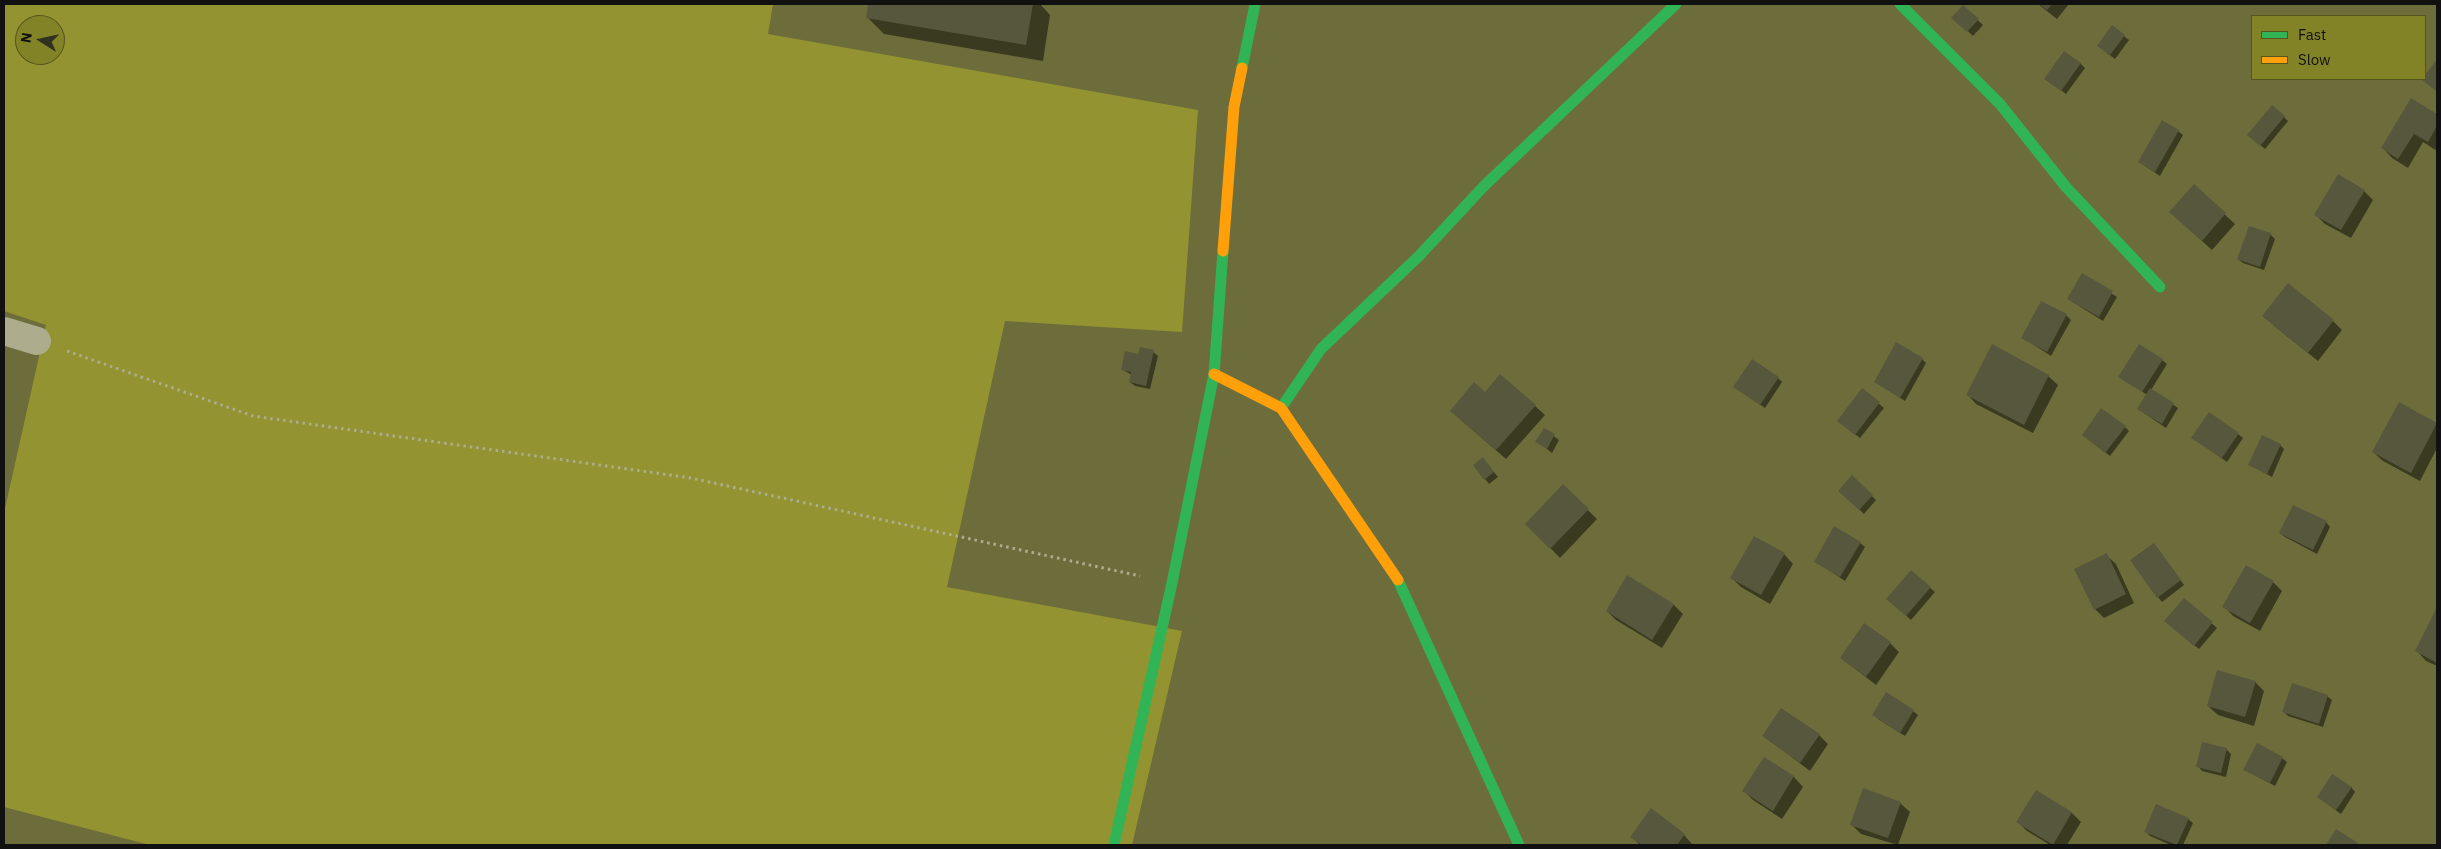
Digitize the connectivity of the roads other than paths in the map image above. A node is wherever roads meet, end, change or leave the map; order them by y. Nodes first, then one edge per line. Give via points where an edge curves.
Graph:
1 (1255, 4) edge
2 (1676, 4) edge
3 (1900, 4) edge
4 (2160, 287) dead end
5 (4, 331) edge
6 (38, 341) road end
7 (1214, 374) junction
8 (1281, 408) junction
9 (1114, 845) edge
10 (1519, 845) edge

1 - 7 street via 1234,108
2 - 8 street via 1484,186 1419,256 1321,349
3 - 4 street via 2000,104 2066,187
5 - 6 street
7 - 8 street
7 - 9 street
8 - 10 street via 1401,584

